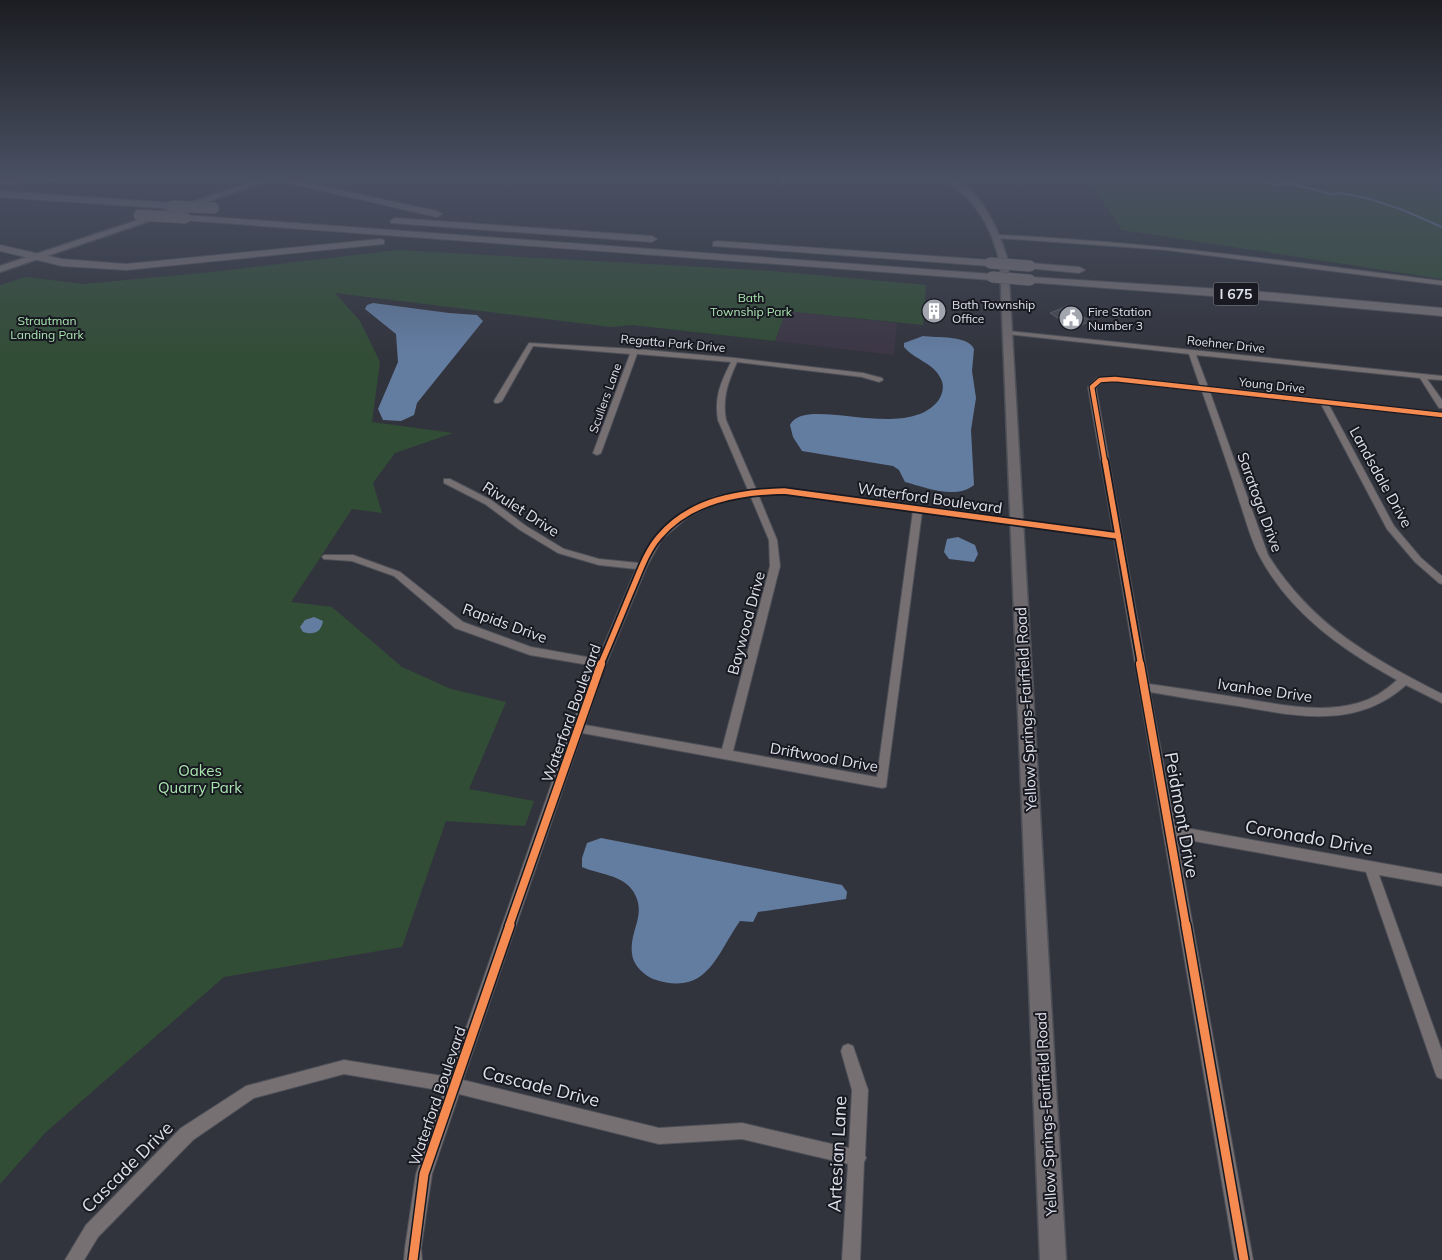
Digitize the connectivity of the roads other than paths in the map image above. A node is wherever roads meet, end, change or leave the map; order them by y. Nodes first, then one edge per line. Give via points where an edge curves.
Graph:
1 (999, 237) edge
2 (93, 238) edge
3 (458, 238) edge
4 (639, 238) edge
5 (1023, 238) edge
6 (666, 240) dead end
7 (705, 243) dead end
8 (0, 248) edge
9 (696, 255) junction
10 (30, 259) junction
11 (0, 269) edge
12 (1090, 270) dead end
13 (992, 278) joint
14 (1442, 283) edge
15 (1442, 312) edge
16 (1008, 333) junction
17 (635, 351) junction
18 (1192, 352) junction
19 (735, 360) junction
20 (1422, 376) junction
21 (1442, 378) edge
22 (879, 380) dead end
23 (1100, 380) joint
24 (1205, 389) junction
25 (498, 401) dead end
26 (1324, 402) junction
27 (1442, 406) edge
28 (1442, 414) edge
29 (597, 453) dead end
30 (447, 481) dead end
31 (753, 492) junction
32 (918, 509) junction
33 (1018, 522) junction
34 (1118, 536) junction
35 (327, 557) dead end
36 (642, 566) junction
37 (1442, 581) edge
38 (601, 663) junction
39 (1405, 679) junction
40 (1144, 687) junction
41 (1442, 699) edge
42 (577, 728) junction
43 (726, 755) junction
44 (1169, 831) junction
45 (1370, 866) junction
46 (1442, 880) edge
47 (848, 1051) dead end
48 (1442, 1072) edge
49 (454, 1085) junction
50 (858, 1158) junction
51 (74, 1260) edge
52 (413, 1260) edge
53 (851, 1260) edge
54 (1053, 1260) edge
55 (1244, 1260) edge

1 - 16 main road, Yellow Springs-Fairfield Road
2 - 10 main road
3 - 9 highway, I 675
4 - 6 highway
5 - 14 street via 1164,247
7 - 12 highway, bridge
8 - 10 highway
9 - 10 highway via 405,241 143,266 97,266
9 - 13 highway, I 675
10 - 11 main road
13 - 15 highway, I 675, bridge via 1252,295
16 - 18 street, Roehner Drive
16 - 33 main road, Yellow Springs-Fairfield Road
17 - 19 street, Regatta Park Drive
17 - 25 street, Regatta Park Drive via 531,344
17 - 29 street, Scullers Lane
18 - 20 street, Roehner Drive
18 - 24 street, Saratoga Drive
19 - 22 street, Regatta Park Drive
19 - 31 street, Baywood Drive via 720,390 718,405
20 - 21 street, Roehner Drive
20 - 27 street
23 - 24 street, Young Drive
23 - 34 street, Peidmont Drive via 1092,390
24 - 26 street, Young Drive
24 - 39 street, Saratoga Drive via 1263,555 1275,576 1321,624 1359,652
26 - 28 street, Young Drive
26 - 37 street, Landsdale Drive via 1390,527 1418,560
30 - 36 street, Rivulet Drive via 488,502 561,551 599,562
31 - 32 street, Waterford Boulevard via 784,491
31 - 36 street, Waterford Boulevard via 717,499 685,515 660,537
31 - 43 street, Baywood Drive via 773,540 775,566
32 - 33 street, Waterford Boulevard
32 - 43 street, Driftwood Drive via 882,783
33 - 34 street, Waterford Boulevard
33 - 54 main road, Yellow Springs-Fairfield Road
34 - 40 street, Peidmont Drive
35 - 38 street, Rapids Drive via 353,558 396,574 458,625 530,651
36 - 38 street, Waterford Boulevard
38 - 42 street, Waterford Boulevard
39 - 40 street, Ivanhoe Drive via 1374,702 1326,712 1291,710
39 - 41 street, Saratoga Drive
40 - 44 street, Peidmont Drive
42 - 43 street, Driftwood Drive
42 - 49 street, Waterford Boulevard
44 - 45 street, Coronado Drive
44 - 55 street, Peidmont Drive
45 - 46 street, Coronado Drive
45 - 48 street
47 - 50 street, Artesian Lane via 860,1090
49 - 50 street, Cascade Drive via 659,1136 742,1131
49 - 51 street, Cascade Drive via 344,1067 251,1091 187,1134 92,1231
49 - 52 street, Waterford Boulevard via 424,1174
50 - 53 street, Artesian Lane

